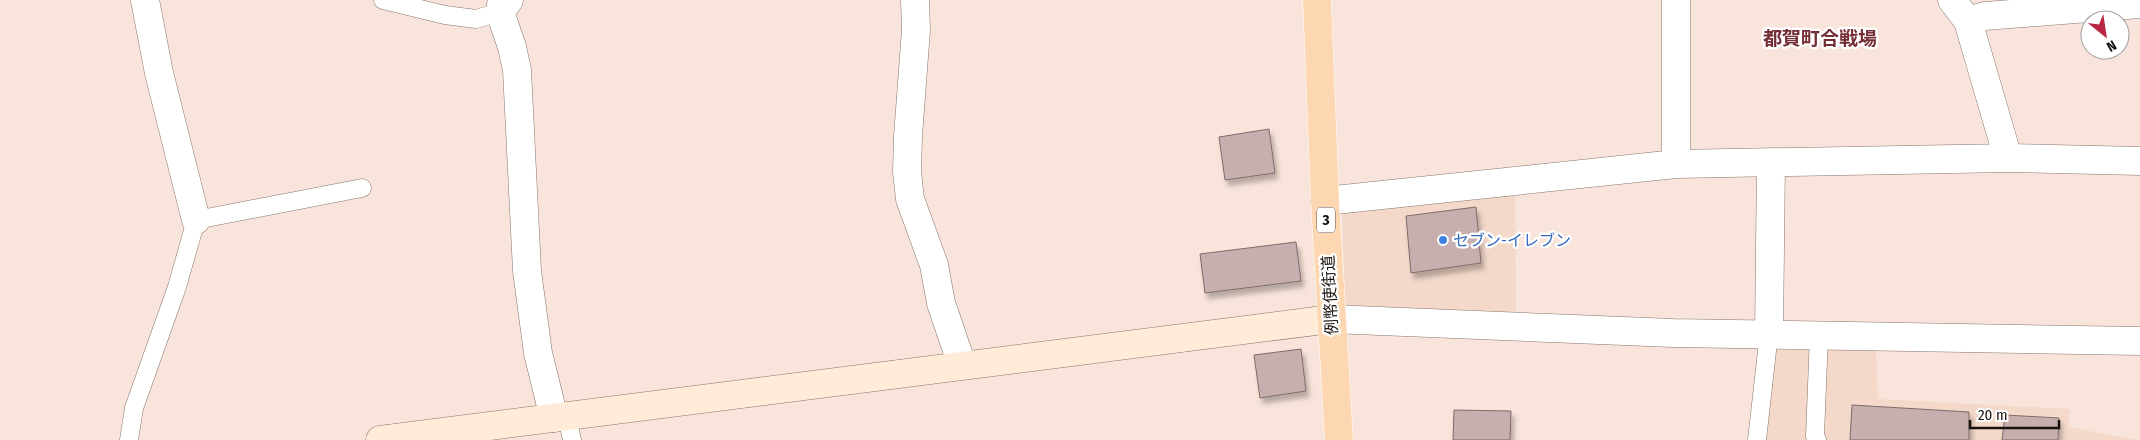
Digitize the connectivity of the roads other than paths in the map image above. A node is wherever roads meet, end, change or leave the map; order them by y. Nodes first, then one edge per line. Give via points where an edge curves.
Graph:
1 (145, 0) edge
2 (383, 0) edge
3 (915, 0) edge
4 (1316, 0) edge
5 (1676, 0) edge
6 (1952, 0) edge
7 (501, 4) edge
8 (2140, 4) edge
9 (1968, 21) junction
10 (2008, 158) junction
11 (2140, 161) edge
12 (1770, 163) junction
13 (1676, 164) junction
14 (362, 188) dead end
15 (1325, 201) junction
16 (196, 220) junction
17 (1331, 320) junction
18 (1769, 333) junction
19 (1819, 335) junction
20 (2140, 341) edge
21 (962, 365) junction
22 (564, 424) edge
23 (129, 440) edge
24 (380, 440) edge
25 (1339, 440) edge
26 (1757, 440) edge
27 (1817, 440) edge

1 - 16 street via 159,73
2 - 7 lane via 476,19
3 - 21 street via 907,172 910,199 934,265 941,303
4 - 15 main road, 例幣使街道 / 3
5 - 13 street
6 - 9 street
7 - 22 street via 517,70 527,271 538,353
8 - 9 street via 1985,16
9 - 10 street
10 - 11 street
10 - 12 street
12 - 13 street
12 - 18 street
13 - 15 street
14 - 16 lane
15 - 17 main road, 例幣使街道 / 3
16 - 23 lane via 177,286 134,408
17 - 18 street via 1673,333
17 - 21 street
17 - 25 main road, 例幣使街道 / 3
18 - 19 street
18 - 26 lane
19 - 20 street
19 - 27 lane
21 - 22 street
22 - 24 street

